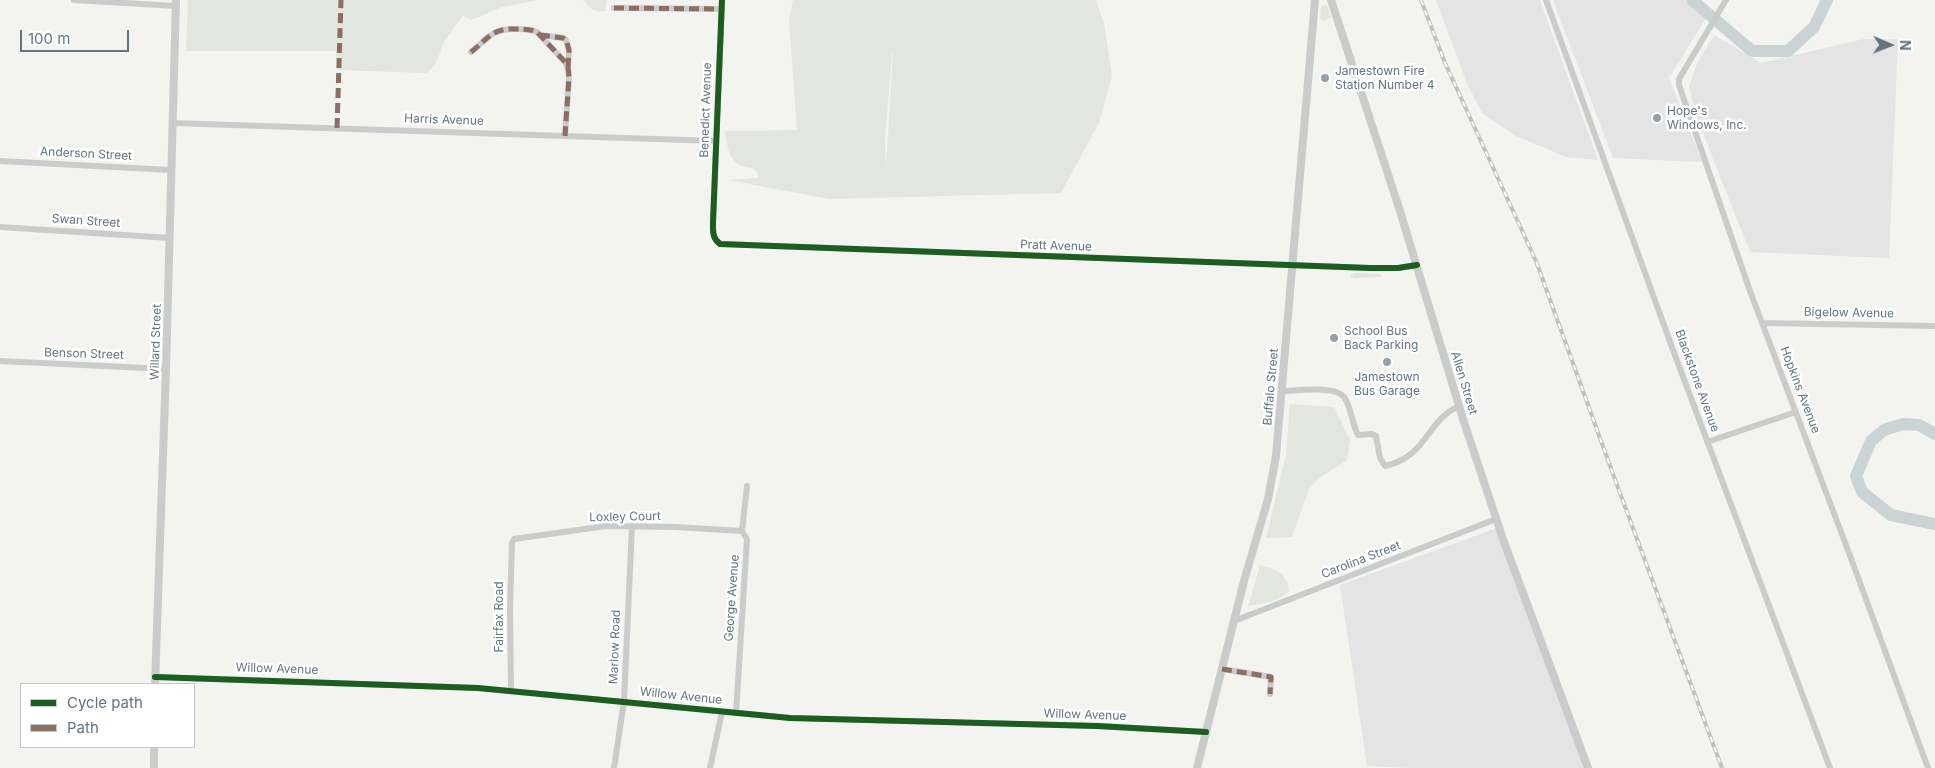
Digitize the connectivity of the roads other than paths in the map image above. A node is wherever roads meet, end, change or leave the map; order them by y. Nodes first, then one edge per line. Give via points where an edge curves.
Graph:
1 (74, 0) edge
2 (722, 0) edge
3 (1315, 0) edge
4 (1331, 0) edge
5 (1546, 0) edge
6 (1726, 0) edge
7 (176, 3) edge
8 (614, 8) dead end
9 (722, 9) junction
10 (540, 36) junction
11 (471, 52) dead end
12 (568, 68) junction
13 (172, 123) junction
14 (565, 136) junction
15 (716, 141) junction
16 (0, 161) edge
17 (171, 170) junction
18 (713, 222) joint
19 (0, 227) edge
20 (170, 238) junction
21 (1292, 265) junction
22 (1417, 265) junction
23 (1763, 323) junction
24 (1935, 326) edge
25 (0, 362) edge
26 (166, 368) junction
27 (1282, 391) junction
28 (1459, 406) junction
29 (1796, 412) junction
30 (1707, 442) junction
31 (747, 486) dead end
32 (1496, 519) junction
33 (632, 526) junction
34 (742, 531) junction
35 (512, 543) joint
36 (1234, 621) junction
37 (1222, 669) junction
38 (155, 681) edge
39 (511, 690) junction
40 (1270, 694) dead end
41 (624, 701) junction
42 (722, 712) junction
43 (736, 714) junction
44 (1206, 732) junction
45 (154, 748) edge
46 (154, 768) edge
47 (614, 768) edge
48 (710, 768) edge
49 (1197, 768) edge
50 (1588, 768) edge
51 (1830, 768) edge
52 (1928, 768) edge

1 - 7 street
2 - 9 street, Benedict Avenue
3 - 21 street, Buffalo Street
4 - 22 street, Allen Street
5 - 30 street, Blackstone Avenue
6 - 23 street, Hopkins Avenue via 1679,79 1679,85
7 - 13 street, Willard Street
8 - 9 street
9 - 15 street, Benedict Avenue
10 - 11 street via 532,30 505,28 487,37
10 - 12 street
10 - 12 street via 566,40
12 - 14 street
13 - 14 street, Harris Avenue
13 - 17 street, Willard Street
14 - 15 street, Harris Avenue
15 - 18 street, Benedict Avenue
16 - 17 street, Anderson Street
17 - 20 street, Willard Street
18 - 21 street, Pratt Avenue via 716,241 733,246
19 - 20 street, Swan Street
20 - 26 street, Willard Street
21 - 22 street, Pratt Avenue via 1379,268
21 - 27 street, Buffalo Street
22 - 28 street, Allen Street
23 - 24 street, Bigelow Avenue
23 - 29 street, Hopkins Avenue
25 - 26 street, Benson Street
26 - 38 street, Willard Street
27 - 28 street via 1325,389 1341,395 1358,435 1376,436 1385,466 1417,450 1441,418
27 - 36 street, Buffalo Street via 1271,486
28 - 32 street, Allen Street
29 - 30 street
29 - 52 street, Hopkins Avenue
30 - 51 street, Blackstone Avenue
31 - 34 street, George Avenue
32 - 36 street, Carolina Street
32 - 50 street, Allen Street
33 - 34 street, Loxley Court
33 - 35 street, Loxley Court via 520,536
33 - 41 street, Marlow Road
34 - 43 street, George Avenue via 747,539
35 - 39 street, Fairfax Road
36 - 37 street, Buffalo Street
37 - 40 street via 1271,677
37 - 44 street, Buffalo Street
38 - 39 street, Willow Avenue via 349,682
39 - 41 street, Willow Avenue
41 - 42 street, Willow Avenue
41 - 47 street, Marlow Road
42 - 43 street, Willow Avenue
42 - 48 street
43 - 44 street, Willow Avenue
44 - 49 street, Buffalo Street
45 - 46 street

